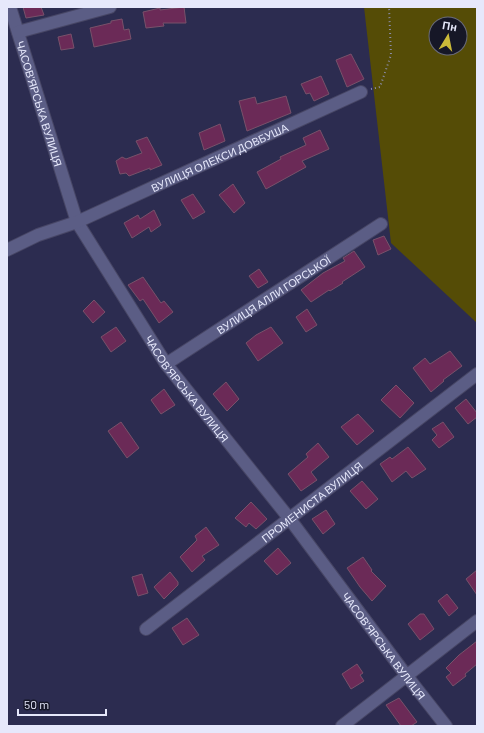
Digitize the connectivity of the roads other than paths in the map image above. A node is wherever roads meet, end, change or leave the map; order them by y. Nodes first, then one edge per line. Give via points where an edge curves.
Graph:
1 (10, 7) edge
2 (110, 7) edge
3 (18, 32) junction
4 (361, 92) road end
5 (77, 222) junction
6 (381, 224) dead end
7 (7, 250) edge
8 (166, 364) junction
9 (477, 374) edge
10 (289, 518) junction
11 (477, 620) edge
12 (146, 629) dead end
13 (406, 675) junction
14 (342, 726) edge
15 (446, 726) edge

1 - 3 street, ЧАСОВ'ЯРСЬКА ВУЛИЦЯ
2 - 3 street
3 - 5 street, ЧАСОВ'ЯРСЬКА ВУЛИЦЯ
4 - 5 street, ВУЛИЦЯ ОЛЕКСИ ДОВБУША
5 - 7 street, ВУЛИЦЯ ОЛЕКСИ ДОВБУША
5 - 8 street, ЧАСОВ'ЯРСЬКА ВУЛИЦЯ
6 - 8 street, ВУЛИЦЯ АЛЛИ ГОРСЬКОЇ
8 - 10 street, ЧАСОВ'ЯРСЬКА ВУЛИЦЯ
9 - 10 street, ПРОМЕНИСТА ВУЛИЦЯ
10 - 12 street, ПРОМЕНИСТА ВУЛИЦЯ
10 - 13 street, ЧАСОВ'ЯРСЬКА ВУЛИЦЯ
11 - 13 street
13 - 14 street
13 - 15 street, ЧАСОВ'ЯРСЬКА ВУЛИЦЯ

